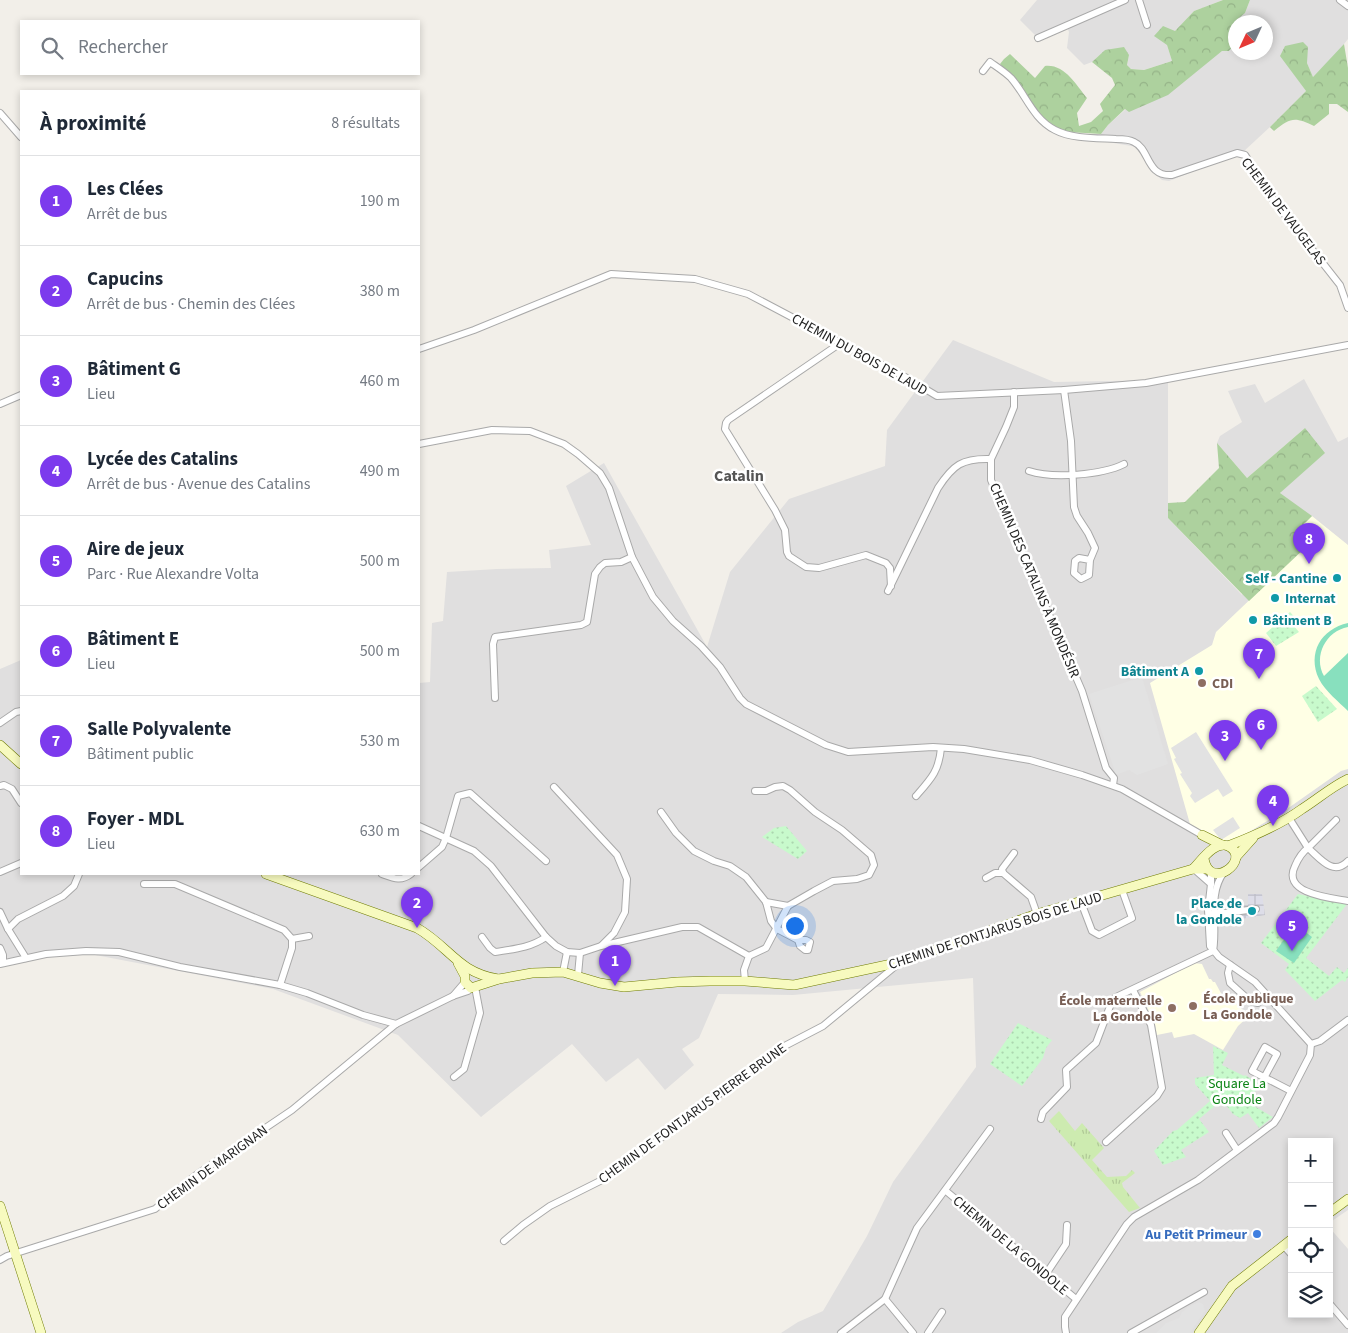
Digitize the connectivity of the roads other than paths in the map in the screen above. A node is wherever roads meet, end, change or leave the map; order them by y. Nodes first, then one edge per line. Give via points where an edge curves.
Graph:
1 (1126, 0) edge
2 (1139, 0) edge
3 (1340, 0) edge
4 (1348, 6) edge
5 (1147, 25) dead end
6 (1038, 38) dead end
7 (983, 71) dead end
8 (0, 113) edge
9 (20, 136) edge
10 (1348, 308) edge
11 (842, 342) junction
12 (1348, 345) edge
13 (420, 349) edge
14 (1064, 390) junction
15 (1014, 392) junction
16 (20, 395) edge
17 (0, 404) edge
18 (420, 444) edge
19 (991, 459) junction
20 (1124, 464) dead end
21 (1029, 471) dead end
22 (1071, 475) junction
23 (632, 557) junction
24 (1090, 560) dead end
25 (495, 698) dead end
26 (20, 711) edge
27 (0, 723) edge
28 (0, 745) edge
29 (941, 748) junction
30 (20, 763) edge
31 (1106, 768) junction
32 (1348, 779) edge
33 (1101, 782) junction
34 (1113, 785) junction
35 (0, 786) edge
36 (554, 787) dead end
37 (755, 791) dead end
38 (916, 796) dead end
39 (20, 802) edge
40 (661, 812) dead end
41 (1289, 818) junction
42 (1336, 820) dead end
43 (420, 826) edge
44 (1202, 835) junction
45 (1255, 836) junction
46 (446, 838) junction
47 (1225, 846) junction
48 (1308, 848) junction
49 (1014, 853) dead end
50 (1206, 856) junction
51 (1236, 858) junction
52 (546, 861) dead end
53 (1348, 861) edge
54 (20, 863) edge
55 (420, 866) edge
56 (1193, 869) junction
57 (1209, 871) junction
58 (0, 872) edge
59 (1224, 872) junction
60 (1003, 873) junction
61 (79, 875) edge
62 (269, 875) edge
63 (385, 875) edge
64 (410, 875) edge
65 (986, 878) dead end
66 (144, 884) dead end
67 (1211, 884) junction
68 (1122, 890) junction
69 (1348, 901) edge
70 (766, 902) junction
71 (1081, 902) junction
72 (788, 906) junction
73 (1256, 909) dead end
74 (0, 912) edge
75 (1214, 913) junction
76 (1037, 914) junction
77 (8, 929) junction
78 (777, 929) junction
79 (309, 936) dead end
80 (482, 937) dead end
81 (546, 937) junction
82 (292, 939) junction
83 (798, 940) dead end
84 (601, 946) junction
85 (0, 948) edge
86 (1213, 951) junction
87 (567, 952) junction
88 (580, 954) junction
89 (749, 956) junction
90 (26, 958) junction
91 (901, 962) junction
92 (2, 963) edge
93 (1230, 964) junction
94 (563, 972) junction
95 (578, 975) junction
96 (472, 981) junction
97 (744, 981) junction
98 (280, 985) junction
99 (1133, 990) junction
100 (1268, 995) junction
101 (1348, 1020) edge
102 (396, 1024) junction
103 (1311, 1044) junction
104 (454, 1077) dead end
105 (1264, 1078) junction
106 (1291, 1092) junction
107 (1041, 1119) dead end
108 (990, 1129) dead end
109 (1226, 1133) dead end
110 (1106, 1142) dead end
111 (1237, 1150) junction
112 (946, 1191) junction
113 (1348, 1199) edge
114 (0, 1206) edge
115 (1333, 1209) edge
116 (1067, 1225) dead end
117 (504, 1241) dead end
118 (1288, 1242) edge
119 (1283, 1245) junction
120 (1288, 1251) edge
121 (16, 1254) junction
122 (0, 1260) edge
123 (1046, 1274) junction
124 (1204, 1292) dead end
125 (885, 1299) junction
126 (1076, 1299) junction
127 (1333, 1308) edge
128 (942, 1312) dead end
129 (1348, 1325) edge
130 (41, 1333) edge
131 (841, 1333) edge
132 (913, 1333) edge
133 (928, 1333) edge
134 (1066, 1333) edge
135 (1131, 1333) edge
136 (1198, 1333) edge

1 - 6 street
2 - 5 street
3 - 4 street
7 - 10 street, CHEMIN DE VAUGELAS via 990,62 999,68 1012,79 1043,123 1057,132 1137,142 1154,170 1164,176 1237,153 1245,155 1274,201 1340,285
8 - 9 street
11 - 13 street, CHEMIN DU BOIS DE LAUD via 748,294 695,279 611,274
11 - 15 street, CHEMIN DU BOIS DE LAUD via 937,396
11 - 19 street via 726,423 725,429 785,530 789,556 806,567 820,568 866,555 890,568 889,588 946,476 956,465 969,460
12 - 14 street, CHEMIN DU BOIS DE LAUD via 1146,383
14 - 15 street, CHEMIN DU BOIS DE LAUD
14 - 22 street via 1071,441
15 - 19 street, CHEMIN DES CATALINS À MONDÉSIR via 1014,407
16 - 17 street
18 - 23 street via 492,430 530,431 564,444 600,473 609,488
19 - 31 street, CHEMIN DES CATALINS À MONDÉSIR via 991,480 1082,691
20 - 22 street via 1113,470
21 - 22 street
22 - 24 street via 1074,507 1094,548
23 - 25 street via 606,563 595,574 587,622 495,636
23 - 29 street via 654,597 673,621 701,646 720,667 740,698 754,709 826,745 848,752
26 - 27 street
28 - 30 street
29 - 33 street via 1030,760
29 - 38 street via 935,774
31 - 33 street
31 - 34 street, CHEMIN DES CATALINS À MONDÉSIR via 1114,778
32 - 41 street
33 - 34 street
34 - 44 street
35 - 39 street via 12,789
36 - 84 street via 618,855 627,879 625,912 614,933
37 - 72 street via 783,786 790,790 842,830 873,860 869,875 833,881
40 - 70 street via 684,843 746,877
41 - 45 street
41 - 48 street
42 - 48 street
43 - 46 street
44 - 47 street
44 - 50 street
45 - 47 street
45 - 51 street
46 - 52 street via 458,796 470,793
46 - 55 street via 442,847
46 - 81 street via 474,852 491,866
47 - 50 street
47 - 51 street via 1234,851
48 - 53 street via 1333,868 1340,868
48 - 69 street via 1301,853 1293,870 1296,885 1305,892
49 - 60 street via 1004,865
50 - 56 street
50 - 57 street
51 - 59 street via 1233,866
54 - 58 street
56 - 57 street
56 - 67 street
56 - 68 street, CHEMIN DE FONTJARUS BOIS DE LAUD
57 - 59 street
57 - 67 street
59 - 75 street via 1218,885
60 - 65 street
60 - 76 street via 1031,897
61 - 77 street via 74,886 63,896 18,919
62 - 96 street via 417,928 440,944
63 - 64 street via 396,879
66 - 82 street via 175,884 284,930
67 - 86 street via 1208,942
68 - 71 street, CHEMIN DE FONTJARUS BOIS DE LAUD
68 - 71 street via 1132,918 1099,935 1092,931
70 - 72 street
70 - 78 street
71 - 76 street, CHEMIN DE FONTJARUS BOIS DE LAUD
72 - 78 street
73 - 75 street
74 - 77 street
75 - 86 street
76 - 91 street, CHEMIN DE FONTJARUS BOIS DE LAUD
77 - 90 street
78 - 83 street
78 - 89 street via 766,948
79 - 82 street
80 - 81 street via 495,952 526,947
81 - 87 street
82 - 98 street
84 - 88 street
84 - 89 street via 682,926 698,927
85 - 92 street
86 - 93 street
86 - 99 street
87 - 88 street
87 - 94 street
88 - 95 street
89 - 97 street
90 - 92 street
90 - 98 street via 86,951 119,952
91 - 97 street, CHEMIN DE FONTJARUS BOIS DE LAUD via 794,985
91 - 117 street, CHEMIN DE FONTJARUS PIERRE BRUNE via 822,1026 775,1051 617,1170 550,1206
93 - 100 street
93 - 100 street via 1230,983 1250,1001 1258,1003
94 - 95 street, CHEMIN DE FONTJARUS BOIS DE LAUD
94 - 96 street, CHEMIN DE FONTJARUS BOIS DE LAUD
95 - 97 street, CHEMIN DE FONTJARUS BOIS DE LAUD via 624,988 677,982
96 - 102 street via 453,996
96 - 104 street via 480,1013 464,1069
98 - 102 street
99 - 107 street via 1112,1001 1096,1043 1066,1070 1067,1087 1043,1112
99 - 110 street via 1152,1026 1162,1088
100 - 103 street
101 - 103 street
102 - 121 street, CHEMIN DE MARIGNAN via 292,1110 196,1175 155,1209
103 - 106 street via 1310,1055
105 - 105 street via 1252,1071 1265,1047 1277,1054
105 - 106 street
106 - 111 street via 1274,1123
108 - 112 street
109 - 111 street
111 - 126 street via 1198,1180 1127,1224
112 - 123 street, CHEMIN DE LA GONDOLE
112 - 125 street via 918,1228
113 - 115 street
114 - 121 street
116 - 123 street via 1066,1244
118 - 119 street
119 - 120 street
119 - 136 street via 1232,1286
121 - 122 street, CHEMIN DE MARIGNAN
121 - 130 street
123 - 126 street, CHEMIN DE LA GONDOLE
124 - 135 street
125 - 131 street
125 - 132 street
126 - 134 street via 1065,1317
127 - 129 street
128 - 133 street

